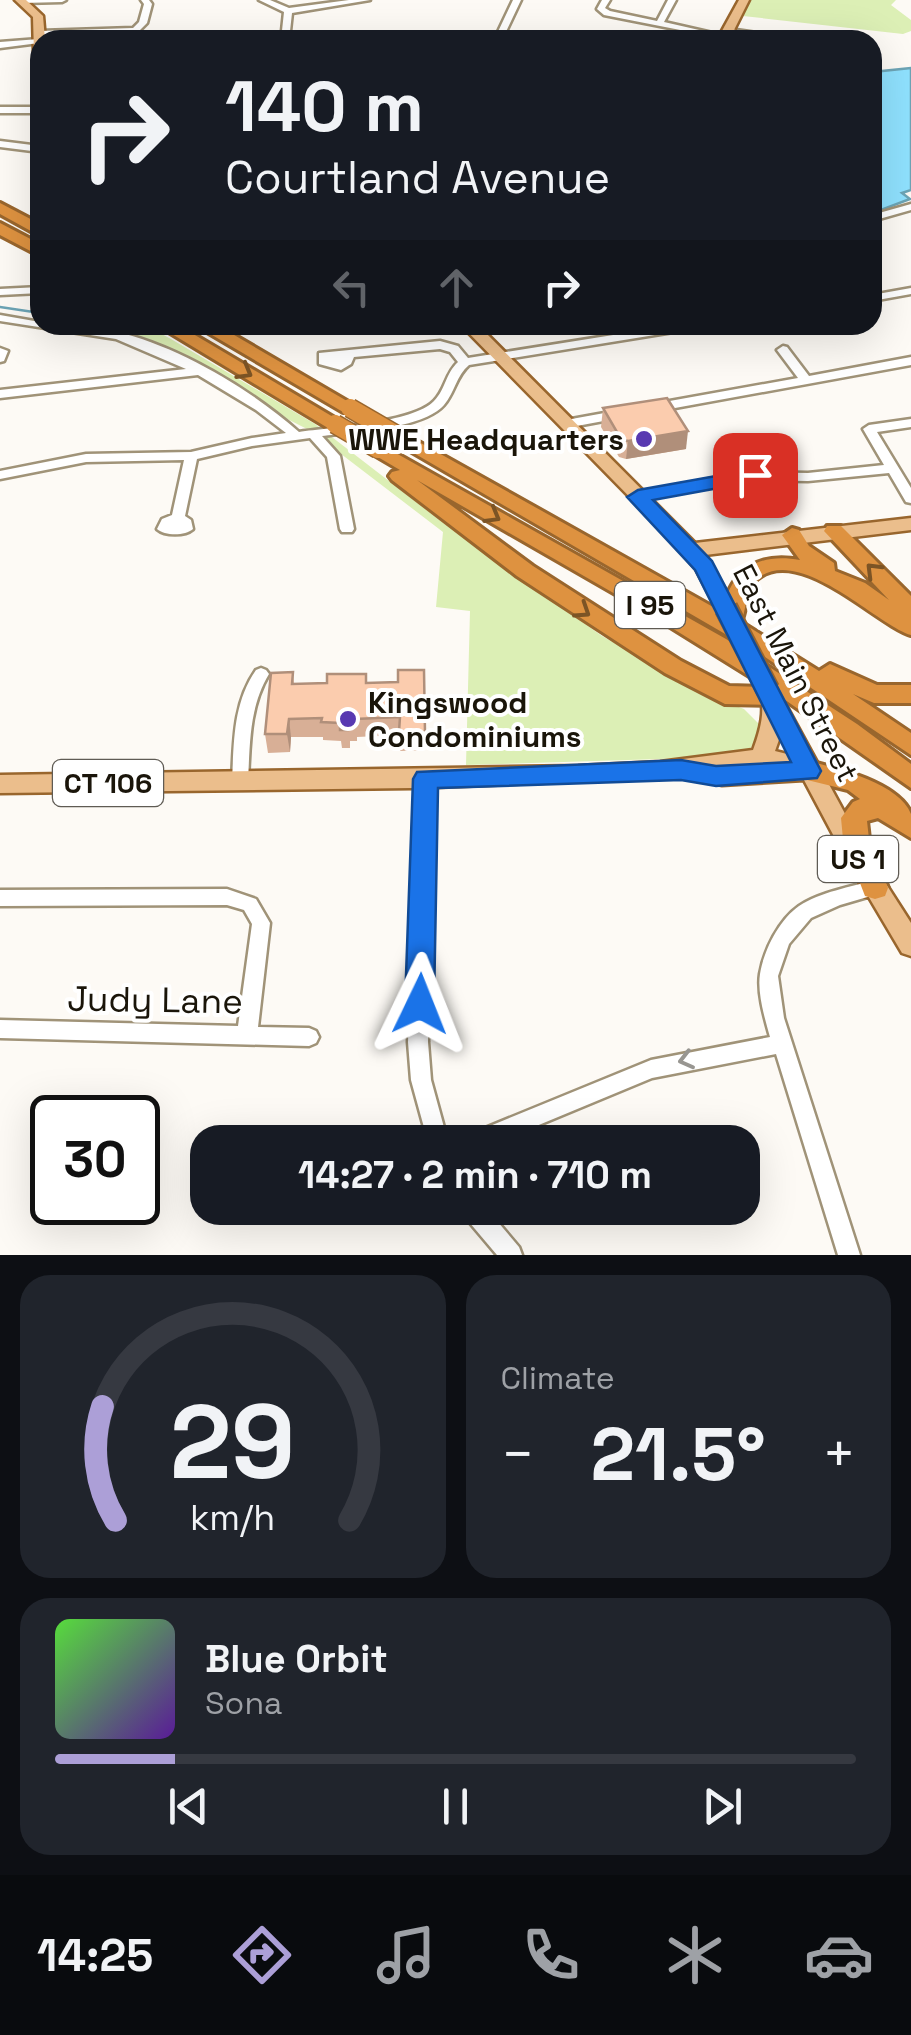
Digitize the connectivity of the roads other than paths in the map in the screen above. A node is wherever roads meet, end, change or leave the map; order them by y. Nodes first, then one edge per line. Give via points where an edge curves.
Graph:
1 (62, 0) edge
2 (145, 0) edge
3 (263, 0) edge
4 (366, 0) edge
5 (518, 0) edge
6 (606, 0) edge
7 (672, 0) edge
8 (744, 0) edge
9 (21, 1) edge
10 (288, 10) junction
11 (660, 23) junction
12 (39, 30) edge
13 (135, 30) edge
14 (286, 30) edge
15 (503, 30) edge
16 (696, 30) edge
17 (729, 30) edge
18 (30, 39) edge
19 (0, 45) edge
20 (0, 110) edge
21 (30, 110) edge
22 (0, 144) edge
23 (30, 148) edge
24 (911, 207) edge
25 (0, 208) edge
26 (882, 215) edge
27 (30, 225) edge
28 (0, 228) edge
29 (30, 246) edge
30 (30, 290) edge
31 (911, 291) edge
32 (0, 292) edge
33 (882, 296) edge
34 (0, 318) edge
35 (30, 323) edge
36 (109, 335) edge
37 (182, 335) edge
38 (222, 335) edge
39 (479, 335) edge
40 (631, 335) edge
41 (783, 350) dead end
42 (348, 354) dead end
43 (498, 355) junction
44 (911, 361) edge
45 (465, 362) junction
46 (198, 371) junction
47 (806, 380) junction
48 (0, 394) edge
49 (645, 410) edge
50 (627, 413) edge
51 (911, 423) edge
52 (566, 424) junction
53 (325, 426) junction
54 (296, 436) junction
55 (370, 450) junction
56 (191, 456) junction
57 (893, 468) junction
58 (0, 474) edge
59 (638, 497) junction
60 (911, 499) edge
61 (178, 519) dead end
62 (911, 524) edge
63 (347, 529) dead end
64 (834, 531) junction
65 (792, 535) junction
66 (690, 550) junction
67 (606, 555) junction
68 (870, 596) junction
69 (911, 610) edge
70 (729, 613) junction
71 (911, 627) edge
72 (261, 674) dead end
73 (911, 694) edge
74 (770, 696) junction
75 (911, 746) edge
76 (761, 758) junction
77 (714, 769) junction
78 (808, 771) junction
79 (911, 778) edge
80 (426, 779) junction
81 (240, 782) junction
82 (0, 784) edge
83 (911, 826) edge
84 (875, 888) junction
85 (0, 898) edge
86 (911, 945) edge
87 (0, 1029) edge
88 (246, 1034) junction
89 (309, 1037) dead end
90 (782, 1044) junction
91 (433, 1125) edge
92 (515, 1125) edge
93 (486, 1225) edge
94 (511, 1255) edge
95 (849, 1255) edge

1 - 9 street
2 - 13 street via 144,24
3 - 10 street
4 - 10 street
5 - 15 street
6 - 11 street via 602,10
7 - 11 street
8 - 17 main road
9 - 12 main road via 38,16
10 - 14 street
11 - 16 street
18 - 19 street
20 - 21 street
22 - 23 street
24 - 26 street
25 - 27 highway
28 - 29 highway
30 - 32 street
31 - 33 street
34 - 35 street
36 - 46 street
37 -> 53 highway
38 - 67 highway, I 95, bridge
39 - 43 main road, East Main Street / US 1
40 - 43 street
41 - 47 street
42 - 45 street via 440,345
43 - 45 street
43 - 52 main road, East Main Street / US 1
44 - 47 street
45 - 53 street via 429,412 404,421
46 - 48 street
46 - 54 street
47 - 49 street
50 - 52 street
51 - 57 street via 869,429
52 - 59 main road, East Main Street / US 1
53 - 54 street
53 - 55 highway, bridge
53 - 63 street
54 - 56 street
55 -> 74 highway via 525,571 673,667 725,695
55 -> 79 highway, I 95 via 752,665
56 - 58 street via 86,458
56 - 61 street
57 - 59 street via 755,475
57 - 60 street
59 - 66 main road, East Main Street / US 1
62 - 64 main road
64 - 65 main road
69 -> 64 highway
65 - 66 main road
65 - 68 highway via 802,552
66 - 70 main road, East Main Street / US 1
67 - 73 highway via 862,690
67 - 75 highway, I 95 via 773,651
68 - 70 highway via 812,568 770,566 742,581
68 - 71 highway
70 - 74 main road, East Main Street / US 1, bridge
72 - 81 street via 249,702
74 - 76 main road via 770,734
74 - 78 main road, East Main Street / US 1
76 - 77 main road, CT 106
76 - 78 main road, CT 106
77 - 78 main road, CT 106
77 - 80 main road, CT 106
78 - 83 highway via 855,782
78 - 84 main road, East Main Street / US 1
80 - 81 main road, CT 106
80 - 91 street via 418,1042
81 - 82 main road, CT 106
83 - 84 highway via 876,807 854,818
84 - 86 main road, East Main Street / US 1
84 - 90 street via 817,904 781,940 769,995
85 - 88 street via 227,897 250,904 261,924
87 - 88 street, Judy Lane
88 - 89 street, Judy Lane
90 -> 92 street via 652,1069
90 - 95 street
93 - 94 street

